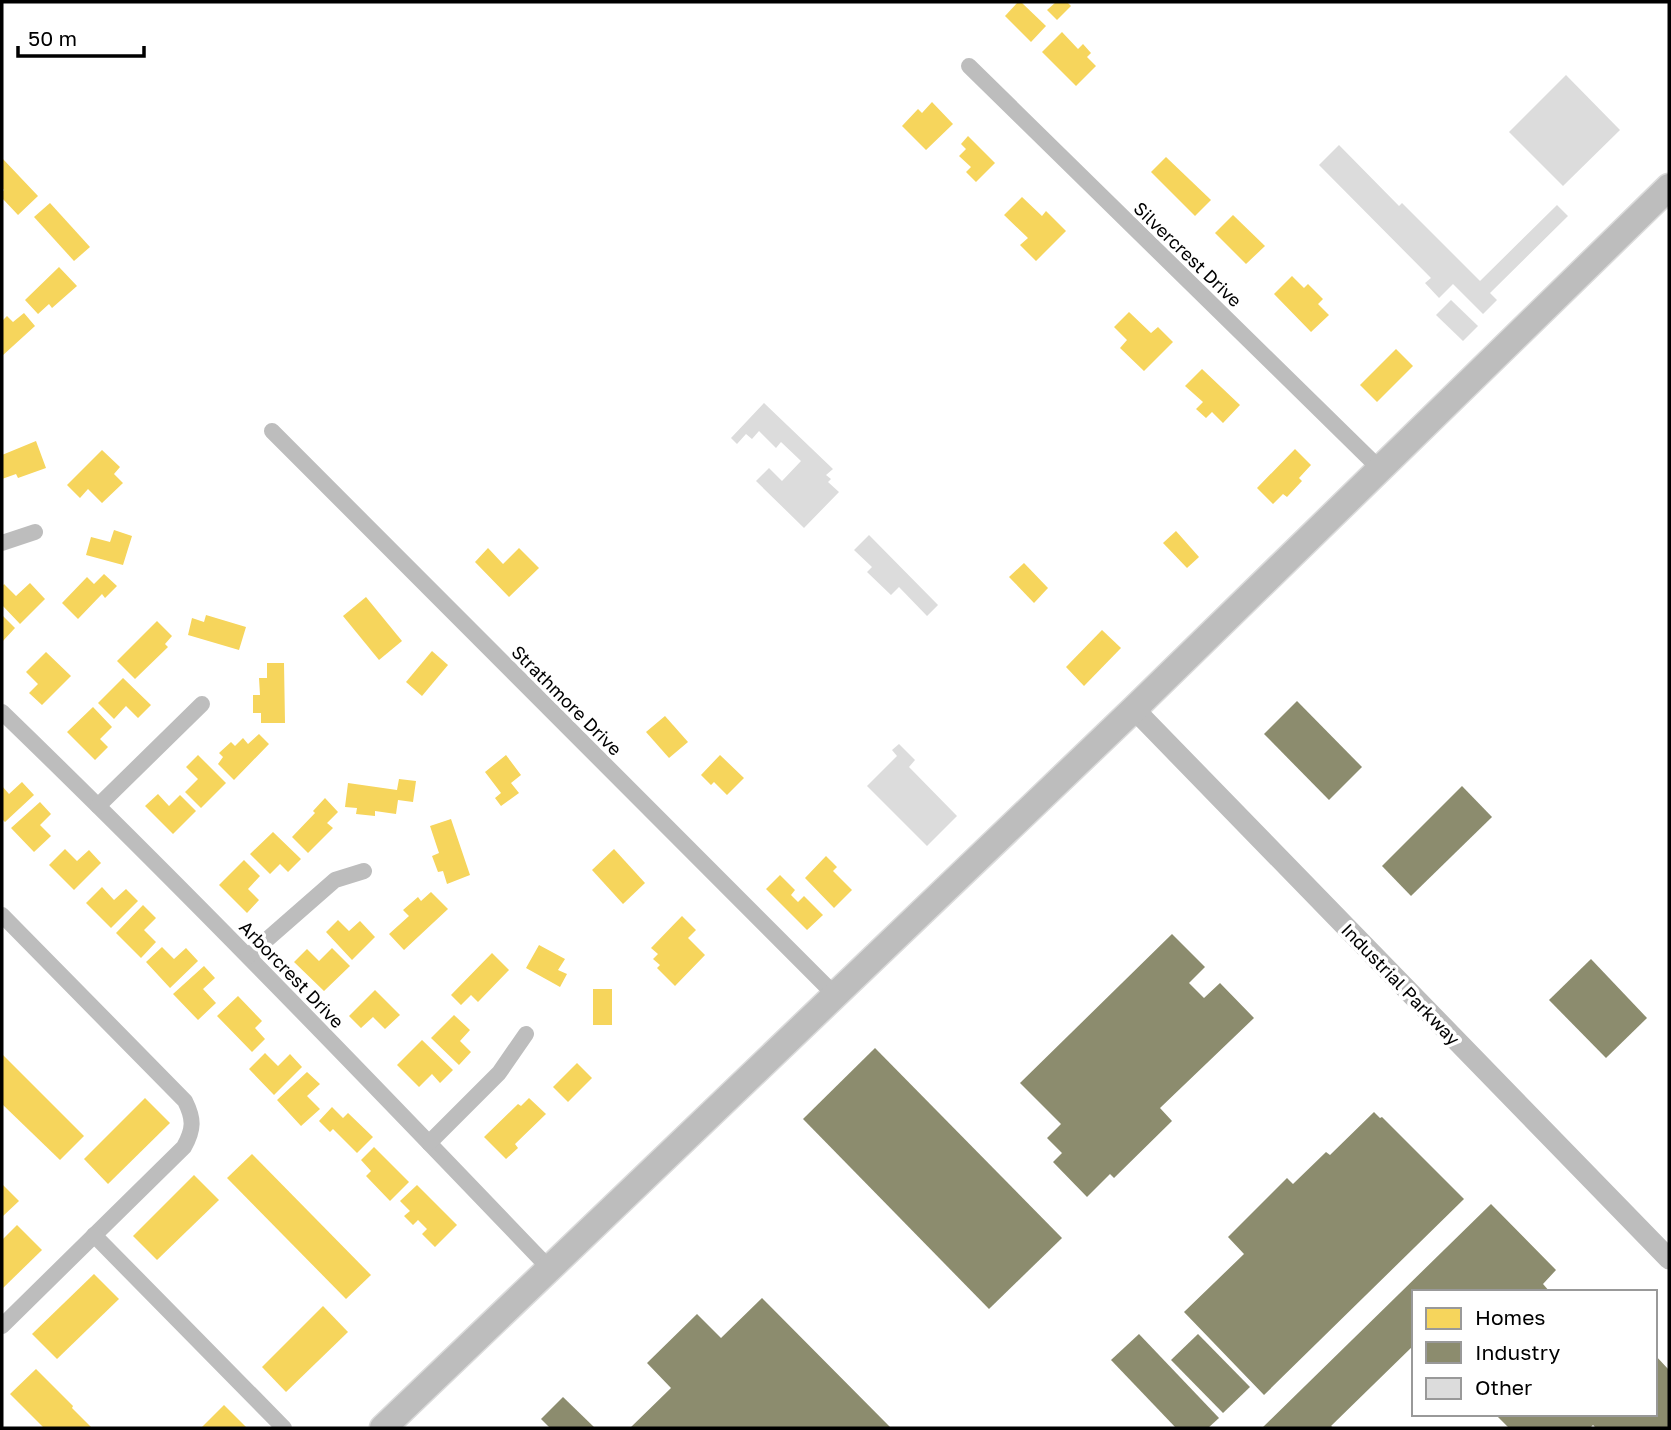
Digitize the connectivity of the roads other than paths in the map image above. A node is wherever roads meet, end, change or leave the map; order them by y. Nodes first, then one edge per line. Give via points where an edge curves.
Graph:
1 (969, 66) dead end
2 (1669, 187) edge
3 (272, 431) dead end
4 (1381, 470) junction
5 (35, 532) dead end
6 (2, 543) edge
7 (202, 704) dead end
8 (1133, 709) junction
9 (2, 712) edge
10 (98, 806) junction
11 (364, 871) dead end
12 (2, 915) edge
13 (248, 956) junction
14 (836, 996) junction
15 (526, 1034) dead end
16 (429, 1143) junction
17 (94, 1235) junction
18 (1669, 1259) edge
19 (549, 1268) junction
20 (2, 1326) edge
21 (284, 1428) edge
22 (383, 1428) edge

1 - 4 street, Silvercrest Drive
2 - 4 main road
3 - 14 street, Strathmore Drive
4 - 8 main road
5 - 6 street
7 - 10 street
8 - 14 main road
8 - 18 street, Industrial Parkway
9 - 10 street, Arborcrest Drive
10 - 13 street, Arborcrest Drive
11 - 13 street via 335,880
12 - 17 street via 185,1101 190,1112 192,1125 184,1147
13 - 16 street, Arborcrest Drive
14 - 19 main road
15 - 16 street via 499,1073
16 - 19 street, Arborcrest Drive
17 - 20 street
17 - 21 street
19 - 22 main road

